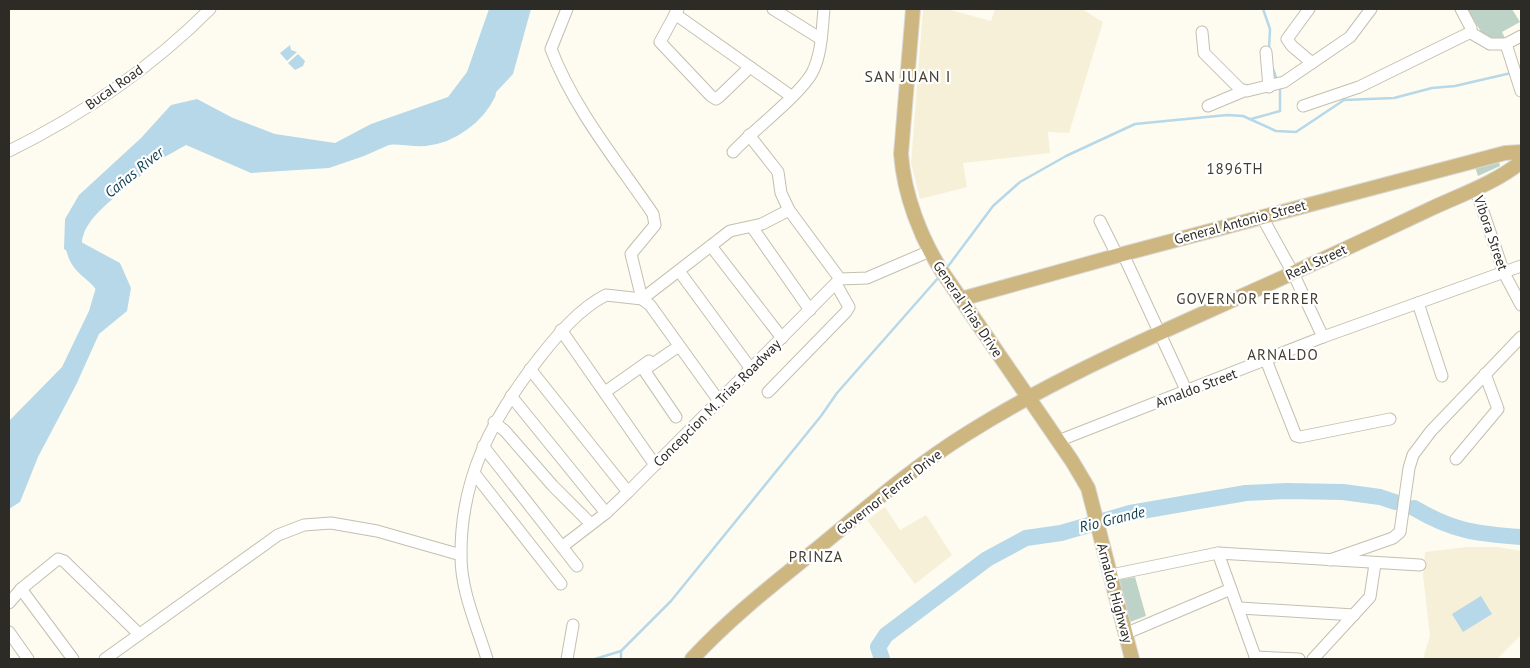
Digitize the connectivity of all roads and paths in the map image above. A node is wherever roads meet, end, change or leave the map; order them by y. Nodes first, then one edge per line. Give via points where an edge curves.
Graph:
1 (210, 9) edge
2 (567, 9) edge
3 (773, 9) edge
4 (824, 9) edge
5 (913, 9) edge
6 (1309, 9) edge
7 (1371, 9) edge
8 (1461, 9) edge
9 (676, 11) edge
10 (1202, 32) dead end
11 (1471, 33) junction
12 (1521, 36) edge
13 (821, 39) junction
14 (1506, 44) junction
15 (1266, 52) dead end
16 (1312, 63) junction
17 (750, 67) junction
18 (1269, 88) junction
19 (1244, 91) junction
20 (1521, 91) edge
21 (791, 96) junction
22 (1208, 106) dead end
23 (1303, 106) dead end
24 (749, 135) junction
25 (9, 151) edge
26 (733, 152) dead end
27 (1521, 152) edge
28 (1521, 162) edge
29 (1475, 188) junction
30 (789, 210) junction
31 (1262, 217) junction
32 (1100, 221) dead end
33 (752, 227) junction
34 (711, 246) junction
35 (929, 248) junction
36 (1120, 255) junction
37 (1521, 266) edge
38 (679, 271) junction
39 (1293, 273) junction
40 (1504, 273) junction
41 (838, 282) junction
42 (642, 299) junction
43 (961, 300) junction
44 (1418, 303) junction
45 (1521, 305) edge
46 (810, 310) junction
47 (562, 330) junction
48 (1160, 333) junction
49 (1323, 337) junction
50 (1521, 337) edge
51 (782, 338) junction
52 (677, 344) junction
53 (1266, 360) junction
54 (752, 368) junction
55 (530, 369) junction
56 (1485, 374) junction
57 (1442, 376) dead end
58 (605, 392) junction
59 (768, 392) dead end
60 (1187, 392) junction
61 (511, 396) junction
62 (1027, 398) junction
63 (719, 401) junction
64 (676, 417) dead end
65 (1390, 419) dead end
66 (494, 422) junction
67 (1058, 441) junction
68 (483, 446) junction
69 (1456, 459) dead end
70 (655, 465) junction
71 (474, 473) junction
72 (628, 492) junction
73 (606, 513) junction
74 (592, 524) junction
75 (563, 546) junction
76 (1218, 553) junction
77 (460, 556) junction
78 (1330, 560) junction
79 (1374, 564) junction
80 (1420, 565) dead end
81 (577, 566) dead end
82 (1111, 575) junction
83 (561, 584) dead end
84 (21, 588) junction
85 (1231, 589) junction
86 (9, 603) edge
87 (1240, 608) junction
88 (1354, 615) junction
89 (573, 626) dead end
90 (9, 632) edge
91 (1126, 633) junction
92 (139, 634) junction
93 (1255, 658) edge
94 (28, 659) edge
95 (72, 659) edge
96 (106, 659) edge
97 (487, 659) edge
98 (567, 659) edge
99 (692, 659) edge
100 (1132, 659) edge
101 (1300, 659) edge
102 (1313, 659) edge

1 - 25 street, Bucal Road via 154,58 94,103
2 - 42 street via 551,49 560,72 571,94 653,214 655,225 631,254
3 - 13 street
4 - 13 street
5 - 35 main road, General Trias Drive via 901,154 903,174
6 - 16 street via 1287,39
7 - 16 street via 1350,37
8 - 11 street
9 - 17 street
9 - 17 street via 660,42 711,96 716,99
10 - 19 street via 1204,53
11 - 14 street via 1490,44
11 - 23 street via 1359,87
12 - 14 street
13 - 21 street via 812,73
14 - 20 street
15 - 18 street
16 - 18 street
17 - 21 street
18 - 19 street
19 - 22 street
21 - 24 street
24 - 26 street
24 - 30 street via 778,172 781,193
27 - 31 main road, General Antonio Street via 1496,155
28 - 29 main road, Real Street
29 - 39 main road, Real Street
29 - 40 street, Vibora Street
30 - 33 street
30 - 41 street
31 - 36 main road, General Antonio Street
31 - 39 street
32 - 36 street
33 - 34 street via 730,232
33 - 46 street
34 - 38 street
34 - 51 street
35 - 41 street via 896,257 876,273
35 - 43 main road, General Trias Drive
36 - 43 main road, General Antonio Street
36 - 48 street
37 - 40 street, Arnaldo Street
38 - 42 street
38 - 54 street
39 - 48 main road, Real Street
39 - 49 street
40 - 44 street, Arnaldo Street
40 - 45 street, Vibora Street
41 - 46 street, Concepcion M. Trias Roadway
41 - 59 street via 848,302 846,312
42 - 47 street via 606,294
42 - 52 street via 650,305
43 - 62 main road, General Trias Drive
44 - 49 street, Arnaldo Street
44 - 57 street
46 - 51 street, Concepcion M. Trias Roadway
47 - 55 street
47 - 58 street
48 - 60 street
48 - 62 main road, Real Street
49 - 53 street, Arnaldo Street
50 - 56 street
51 - 54 street, Concepcion M. Trias Roadway
52 - 58 street
52 - 63 street
52 - 64 street via 644,370
53 - 60 street, Arnaldo Street
53 - 65 street via 1296,436 1300,438
54 - 63 street, Concepcion M. Trias Roadway
55 - 61 street
55 - 72 street
56 - 69 street via 1498,409
56 - 78 street via 1413,455 1400,532 1392,538
58 - 70 street
60 - 67 street, Arnaldo Street
61 - 66 street
61 - 73 street
62 - 67 main road, Arnaldo Highway
62 - 99 main road, Governor Ferrer Drive via 966,434 886,492 721,628
63 - 70 street, Concepcion M. Trias Roadway
66 - 68 street
66 - 74 street
67 - 82 main road, Arnaldo Highway via 1088,488
68 - 71 street
68 - 75 street
70 - 72 street, Concepcion M. Trias Roadway
71 - 77 street via 464,511
71 - 83 street
72 - 73 street, Concepcion M. Trias Roadway
73 - 74 street, Concepcion M. Trias Roadway
74 - 75 street, Concepcion M. Trias Roadway
75 - 81 street
76 - 78 street
76 - 82 street
76 - 85 street
77 - 92 street via 353,526 331,522 304,525 278,535
77 - 97 street via 462,575
78 - 79 street
79 - 80 street
79 - 88 street via 1370,597
82 - 91 main road, Arnaldo Highway
84 - 86 street
84 - 92 street via 58,559 64,560
84 - 95 street
85 - 87 street
85 - 91 street
87 - 88 street
87 - 93 street
88 - 102 street
89 - 98 street
90 - 94 street
91 - 100 main road, Arnaldo Highway
92 - 96 street
93 - 101 street

